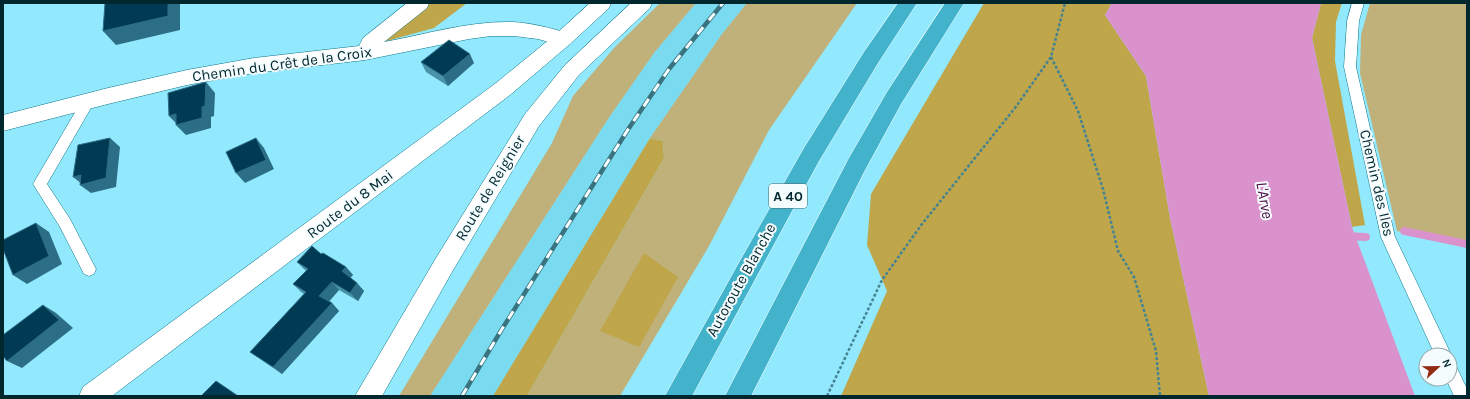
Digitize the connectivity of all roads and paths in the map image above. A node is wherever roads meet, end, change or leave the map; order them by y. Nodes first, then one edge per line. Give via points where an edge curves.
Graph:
1 (420, 3) edge
2 (602, 3) edge
3 (643, 3) edge
4 (908, 3) edge
5 (955, 3) edge
6 (1065, 3) edge
7 (1358, 3) edge
8 (562, 39) junction
9 (365, 52) junction
10 (1052, 57) junction
11 (89, 101) junction
12 (3, 123) edge
13 (89, 269) dead end
14 (1439, 347) edge
15 (92, 396) edge
16 (368, 396) edge
17 (678, 396) edge
18 (738, 396) edge
19 (827, 396) edge
20 (1160, 396) edge

1 - 9 main road via 370,43
2 - 8 main road, Route du 8 Mai
3 - 16 main road, Route de Reignier via 572,70 532,120
4 - 17 highway, Autoroute Blanche / A 40 via 858,76 780,210
5 - 18 highway via 894,98 857,164
6 - 10 path
7 - 14 lane, Chemin des Iles via 1352,28 1350,67 1388,237
8 - 9 main road, Chemin du Crêt de la Croix via 526,30 494,28
8 - 15 main road, Route du 8 Mai via 503,89
9 - 11 main road, Chemin du Crêt de la Croix via 214,72
10 - 19 path via 1015,108 922,224 882,280
10 - 20 path via 1078,111 1103,189 1118,251 1134,277 1156,351
11 - 12 main road, Chemin du Crêt de la Croix
11 - 13 lane via 40,184 65,223

